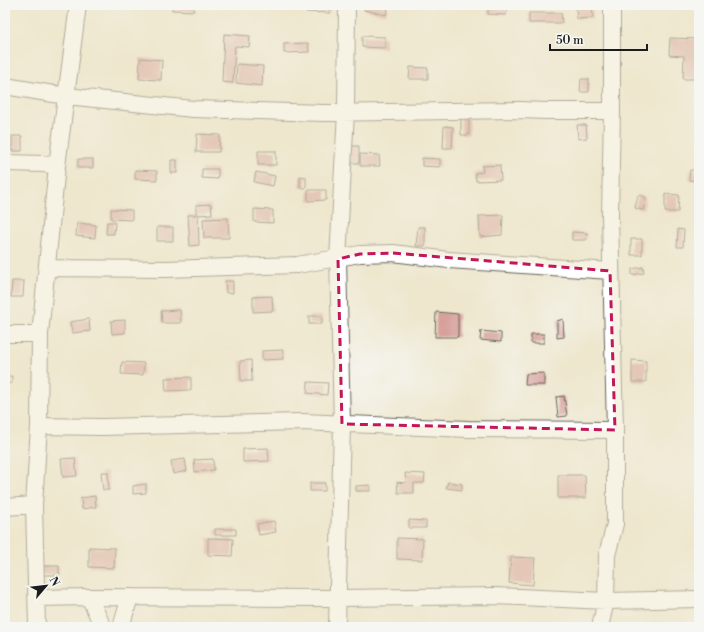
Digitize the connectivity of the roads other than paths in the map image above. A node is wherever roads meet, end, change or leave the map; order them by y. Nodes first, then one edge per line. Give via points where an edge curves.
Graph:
1 (78, 5) edge
2 (347, 5) edge
3 (612, 5) edge
4 (5, 86) edge
5 (66, 96) junction
6 (612, 111) junction
7 (346, 112) junction
8 (5, 164) edge
9 (57, 166) junction
10 (338, 259) junction
11 (47, 268) junction
12 (610, 271) junction
13 (5, 334) edge
14 (40, 334) junction
15 (342, 424) junction
16 (39, 426) junction
17 (615, 430) junction
18 (34, 506) junction
19 (5, 507) edge
20 (89, 597) junction
21 (130, 597) junction
22 (37, 598) junction
23 (338, 598) junction
24 (699, 599) edge
25 (606, 601) junction
26 (37, 627) edge
27 (103, 627) edge
28 (122, 627) edge
29 (337, 627) edge
30 (600, 627) edge

1 - 5 street
2 - 7 street
3 - 6 street
4 - 5 street
5 - 7 street via 193,109 293,113
5 - 9 street
6 - 7 street
6 - 12 street
7 - 10 street
8 - 9 street
9 - 11 street
10 - 11 street via 297,265 248,267
10 - 12 street via 360,254 393,253 449,260
10 - 15 street
11 - 14 street
12 - 17 street
13 - 14 street
14 - 16 street
15 - 16 street via 302,422
15 - 17 street via 468,429
15 - 23 street
16 - 18 street
17 - 25 street via 615,524 607,555
18 - 19 street
18 - 22 street
20 - 21 street
20 - 22 street
20 - 27 street
21 - 23 street
21 - 28 street
22 - 26 street
23 - 25 street via 495,596
23 - 29 street
24 - 25 street
25 - 30 street

